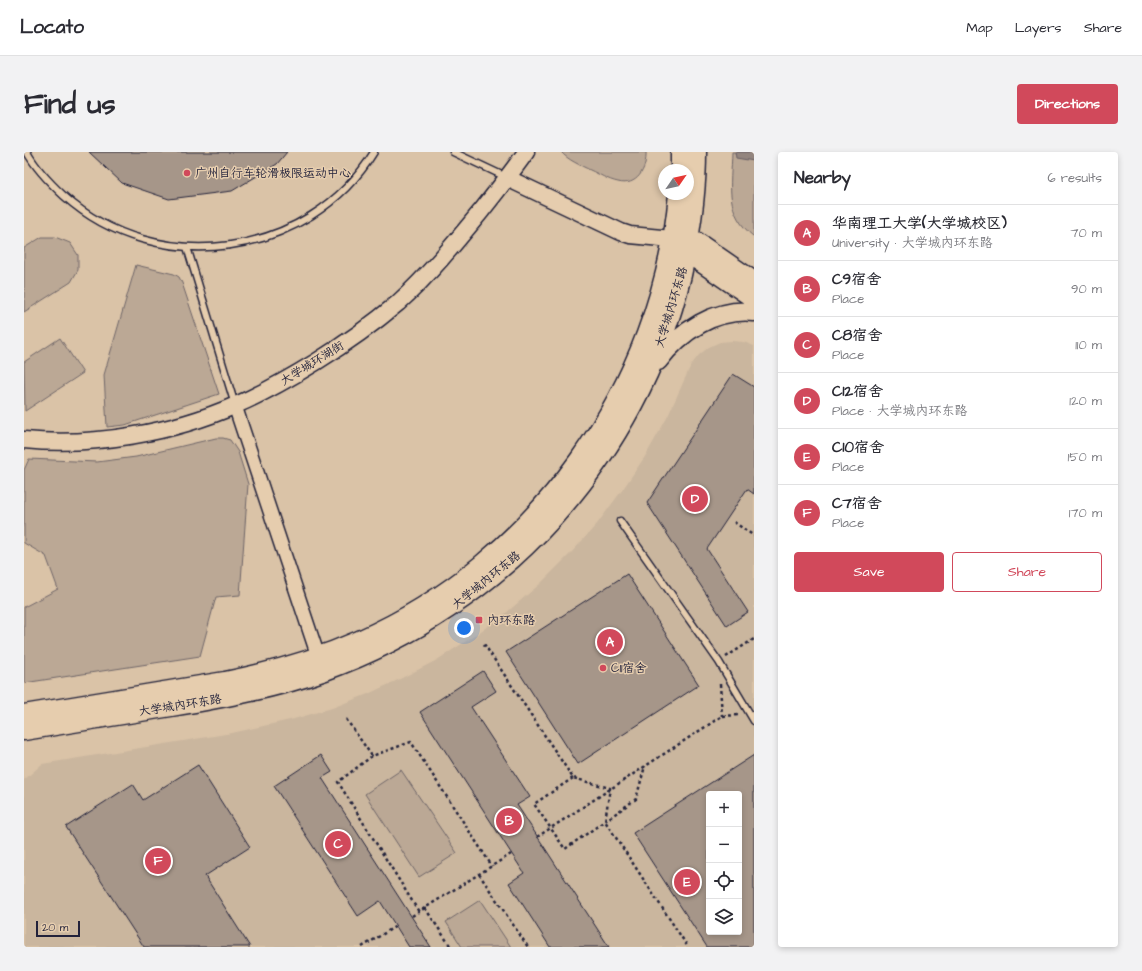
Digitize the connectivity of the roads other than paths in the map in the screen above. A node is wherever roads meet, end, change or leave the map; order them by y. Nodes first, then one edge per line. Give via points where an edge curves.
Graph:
1 (26, 152) edge
2 (374, 152) edge
3 (453, 152) edge
4 (526, 152) edge
5 (680, 152) edge
6 (697, 152) edge
7 (680, 164) edge
8 (507, 178) junction
9 (679, 200) edge
10 (683, 243) junction
11 (187, 247) junction
12 (754, 281) edge
13 (754, 299) edge
14 (754, 312) edge
15 (649, 372) junction
16 (235, 406) junction
17 (24, 440) edge
18 (620, 521) dead end
19 (318, 656) junction
20 (24, 714) edge
21 (752, 718) edge
22 (24, 731) edge

1 - 11 lane via 57,189 91,216 135,237
2 - 11 lane via 356,176 337,195 294,225 266,237 240,244
3 - 8 lane
4 - 8 street, 大学城环湖街
5 - 7 main road
6 - 10 main road, 大学城内环东路 via 696,181
8 - 10 street via 621,232
8 - 16 street, 大学城环湖街 via 450,249 398,302 341,346 275,386
9 - 10 main road, 大学城内环东路
10 - 12 main road
10 - 13 main road
10 - 15 main road, 大学城内环东路 via 672,312
10 - 19 main road, 大学城内环东路 via 643,343 612,410 572,470 545,503 496,552 454,586 382,630
11 - 16 lane
14 - 15 main road via 733,312 717,316 688,330 662,355
15 - 22 main road, 大学城内环东路 via 611,443 586,480 553,520 486,582 410,633 341,666 274,687
16 - 17 street, 大学城环湖街 via 172,427 138,434 78,442
16 - 19 street
18 - 21 lane via 719,662
19 - 20 main road, 大学城内环东路 via 225,681

